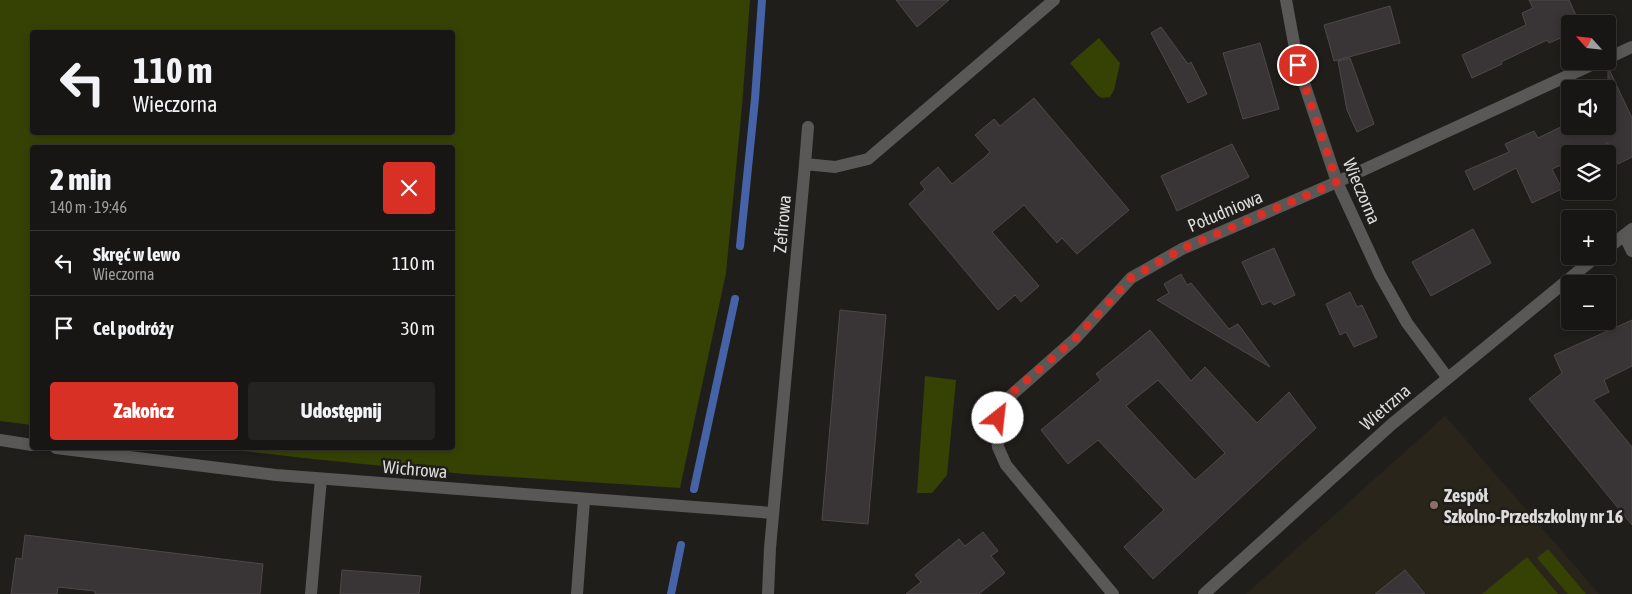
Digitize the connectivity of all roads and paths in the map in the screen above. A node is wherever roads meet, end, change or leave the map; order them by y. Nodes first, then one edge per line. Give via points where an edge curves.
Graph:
1 (1054, 0) edge
2 (1286, 0) edge
3 (1632, 47) edge
4 (1616, 54) edge
5 (1580, 70) edge
6 (808, 127) dead end
7 (805, 164) junction
8 (1337, 182) junction
9 (1628, 232) edge
10 (1616, 242) edge
11 (1632, 251) edge
12 (1586, 265) edge
13 (1447, 377) junction
14 (0, 440) edge
15 (30, 445) edge
16 (72, 450) edge
17 (322, 479) junction
18 (584, 500) junction
19 (773, 513) junction
20 (311, 594) edge
21 (577, 594) edge
22 (768, 594) edge
23 (1113, 594) edge
24 (1204, 594) edge

1 - 7 street via 868,159 835,167
2 - 8 street, Wieczorna via 1298,65
3 - 4 street
5 - 8 street, Południowa
6 - 7 street, Zefirowa
7 - 19 street, Zefirowa
8 - 13 street, Wieczorna via 1407,323
8 - 23 street, Południowa via 1182,249 1131,278 1075,339 1014,391 1002,408 997,438 1006,465
9 - 10 street
9 - 11 street
12 - 13 street, Wietrzna
13 - 24 street, Wietrzna
14 - 15 street
16 - 17 street, Wichrowa
17 - 18 street, Wichrowa
17 - 20 street
18 - 19 street, Wichrowa
18 - 21 street
19 - 22 street, Zefirowa

